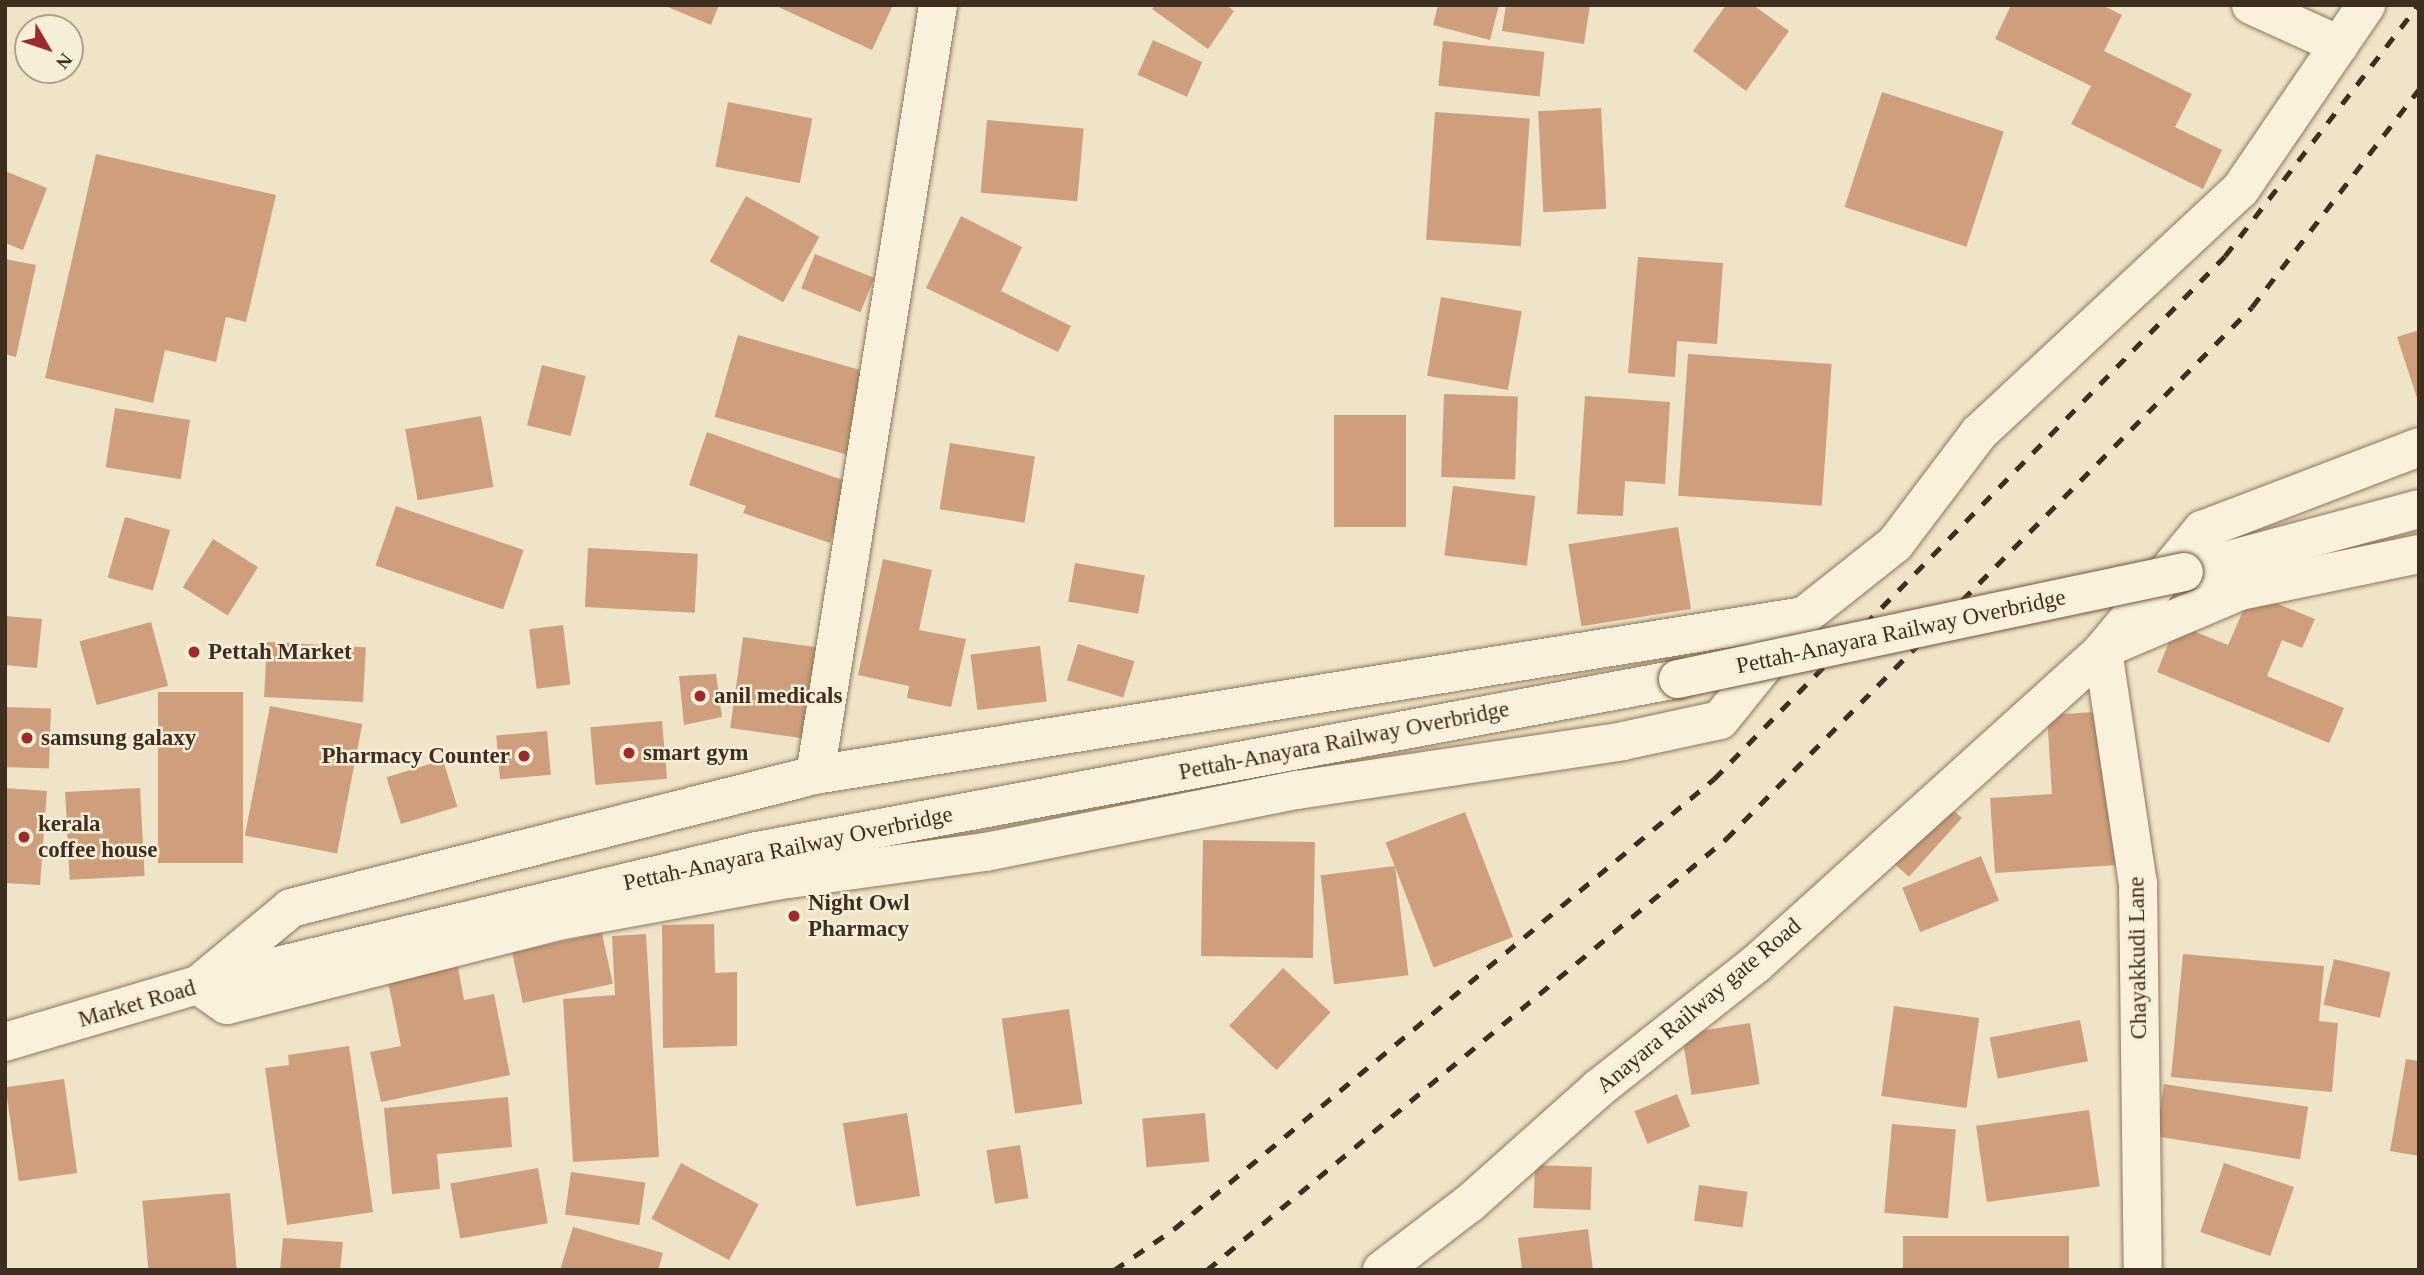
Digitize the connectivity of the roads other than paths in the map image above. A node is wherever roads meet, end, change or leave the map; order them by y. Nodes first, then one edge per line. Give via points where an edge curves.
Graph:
1 (937, 5) edge
2 (2251, 5) edge
3 (2366, 5) edge
4 (2339, 45) junction
5 (2419, 447) edge
6 (2419, 509) edge
7 (2419, 554) edge
8 (1804, 616) junction
9 (2103, 650) junction
10 (815, 775) junction
11 (269, 968) joint
12 (198, 985) junction
13 (5, 1042) edge
14 (1382, 1270) edge
15 (2143, 1270) edge

1 - 10 street
2 - 4 street
3 - 4 street
4 - 8 street via 2240,191 1979,433 1895,544
5 - 9 street via 2202,530
6 - 11 street, Pettah-Anayara Railway Overbridge, bridge via 2184,572 1691,676 757,851
7 - 9 street via 2240,590
8 - 10 street
8 - 12 street via 1720,720 1623,741 1297,790 986,852 788,879 564,920 227,1005
9 - 14 street, Anayara Railway gate Road via 1756,964 1599,1088 1470,1203
9 - 15 street, Chayakkudi Lane via 2138,883
10 - 12 street via 291,908
11 - 12 street, Market Road
12 - 13 street, Market Road

